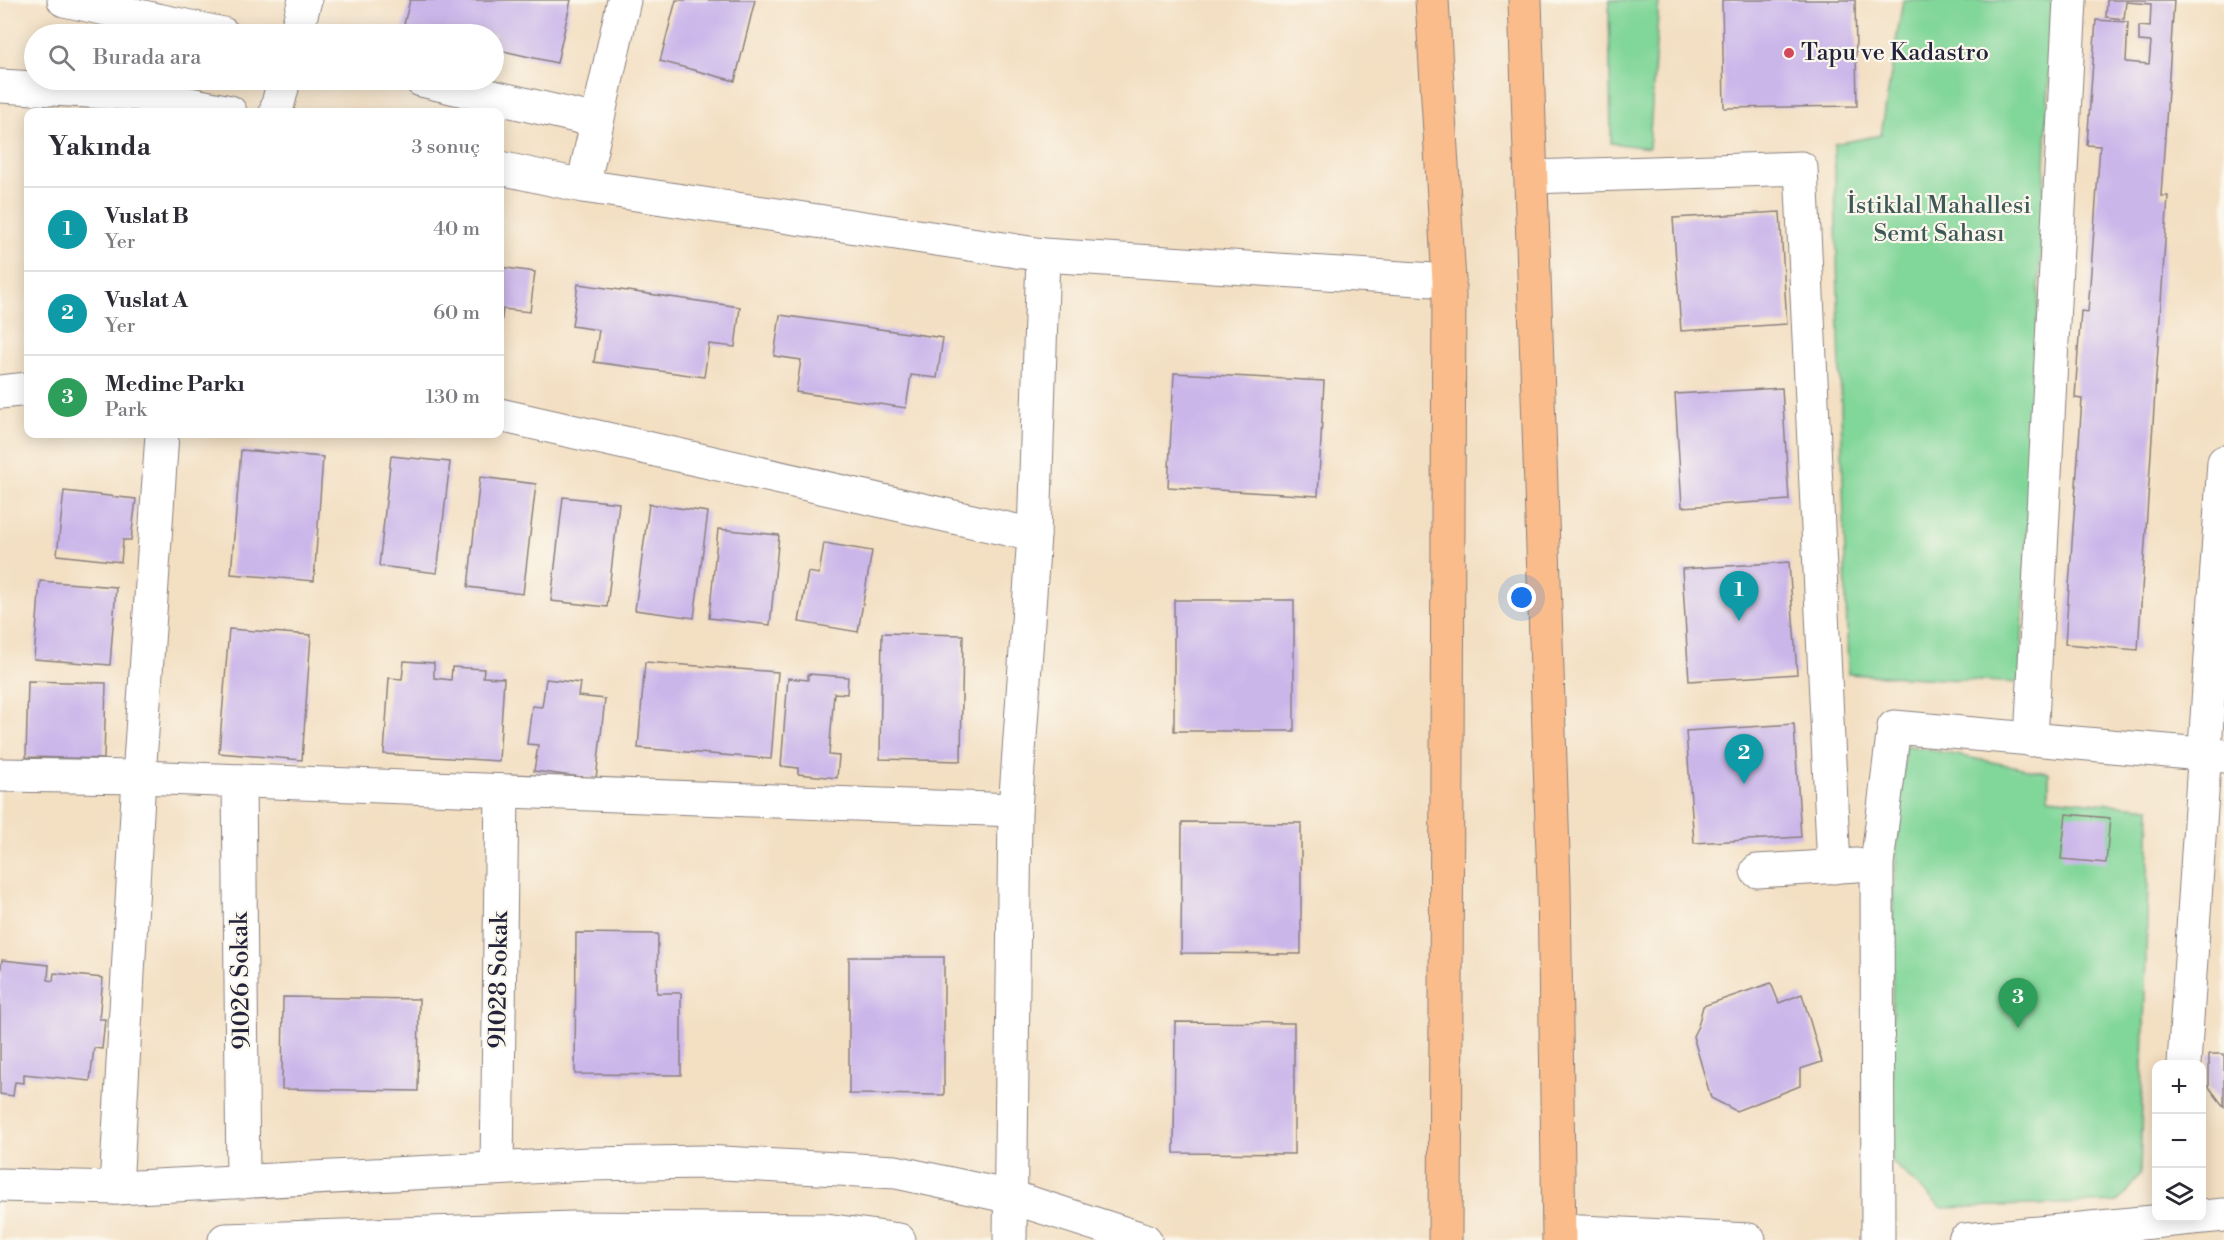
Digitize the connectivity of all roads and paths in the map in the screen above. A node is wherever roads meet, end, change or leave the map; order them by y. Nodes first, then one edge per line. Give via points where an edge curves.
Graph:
1 (64, 0) edge
2 (305, 0) edge
3 (624, 0) edge
4 (1432, 0) edge
5 (1525, 0) edge
6 (2070, 0) edge
7 (176, 24) edge
8 (299, 24) edge
9 (0, 86) edge
10 (24, 87) edge
11 (70, 90) edge
12 (282, 90) edge
13 (464, 90) edge
14 (210, 108) edge
15 (277, 108) edge
16 (597, 121) junction
17 (504, 169) edge
18 (1530, 177) junction
19 (583, 186) junction
20 (1043, 255) junction
21 (1449, 282) junction
22 (24, 389) edge
23 (0, 392) edge
24 (504, 416) edge
25 (162, 438) edge
26 (2224, 462) edge
27 (1034, 535) junction
28 (2031, 740) junction
29 (2215, 756) edge
30 (0, 776) edge
31 (139, 777) junction
32 (239, 781) junction
33 (502, 791) junction
34 (1016, 810) junction
35 (1877, 864) junction
36 (1834, 867) junction
37 (1757, 871) dead end
38 (2185, 1060) edge
39 (497, 1168) junction
40 (243, 1182) junction
41 (0, 1185) edge
42 (116, 1188) junction
43 (1011, 1197) junction
44 (2224, 1215) edge
45 (2206, 1216) edge
46 (2152, 1221) edge
47 (1560, 1236) edge
48 (315, 1238) edge
49 (1997, 1239) edge
50 (225, 1240) edge
51 (899, 1240) edge
52 (1010, 1240) edge
53 (1145, 1240) edge
54 (1444, 1240) edge
55 (1749, 1240) edge
56 (1878, 1240) edge
57 (1965, 1240) edge

1 - 7 street
2 - 8 street
3 - 16 street
4 - 21 main road
5 - 18 main road
6 - 28 street
9 - 10 street
11 - 14 street via 139,94
12 - 15 street
13 - 16 street
16 - 19 street
17 - 19 street
18 - 36 street via 1801,168
18 - 47 main road via 1554,884
19 - 20 street
20 - 21 street
20 - 27 street
21 - 54 main road
22 - 23 street
24 - 27 street
25 - 31 street
26 - 29 street
27 - 34 street
28 - 29 street
28 - 35 street via 1894,727
29 - 38 street
30 - 31 street
31 - 32 street
31 - 42 street
32 - 33 street
32 - 40 street, 91026 Sokak
33 - 34 street
33 - 39 street, 91028 Sokak
34 - 43 street
35 - 36 street
35 - 56 street
36 - 37 street
39 - 40 street
39 - 43 street via 703,1162 896,1172
40 - 42 street
41 - 42 street
43 - 52 street
43 - 53 street
44 - 45 street
46 - 49 street
47 - 55 street
48 - 50 street
48 - 51 street via 584,1228 826,1230
49 - 57 street

